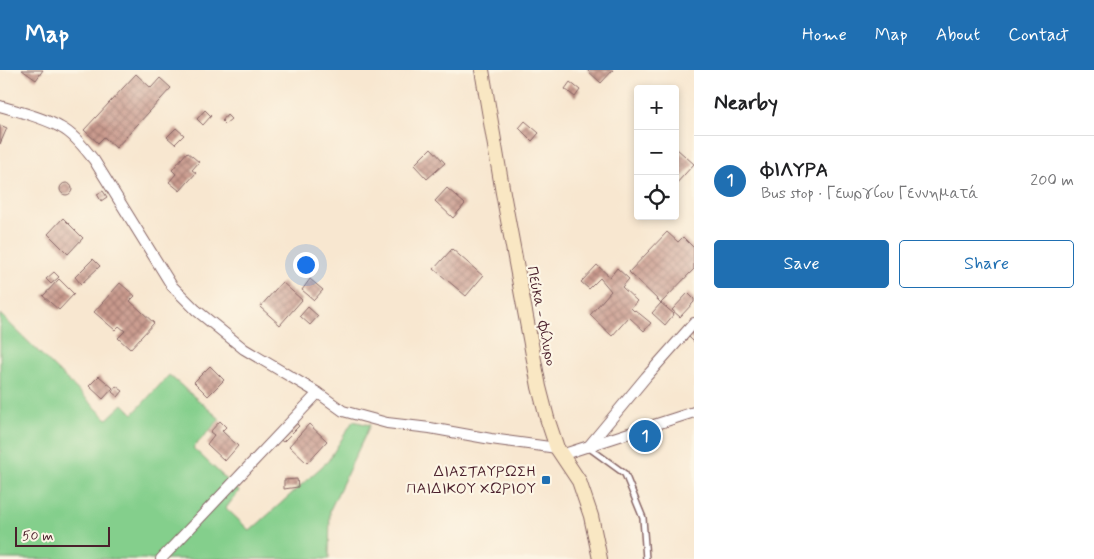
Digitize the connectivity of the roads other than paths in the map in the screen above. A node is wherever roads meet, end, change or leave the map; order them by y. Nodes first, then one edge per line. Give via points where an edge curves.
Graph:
1 (482, 70) edge
2 (0, 106) edge
3 (694, 323) edge
4 (318, 393) junction
5 (694, 412) edge
6 (588, 447) junction
7 (559, 452) junction
8 (161, 559) edge
9 (600, 559) edge
10 (646, 559) edge

1 - 7 main road, Πεύκα - Φίλυρο via 539,386
2 - 4 street via 49,122 70,134 98,167 182,298 244,349
3 - 6 street
4 - 7 street via 343,411 387,423
4 - 8 street
5 - 6 street
6 - 7 street
6 - 10 lane via 625,474 643,518
7 - 9 main road, Πεύκα - Φίλυρο via 579,481

